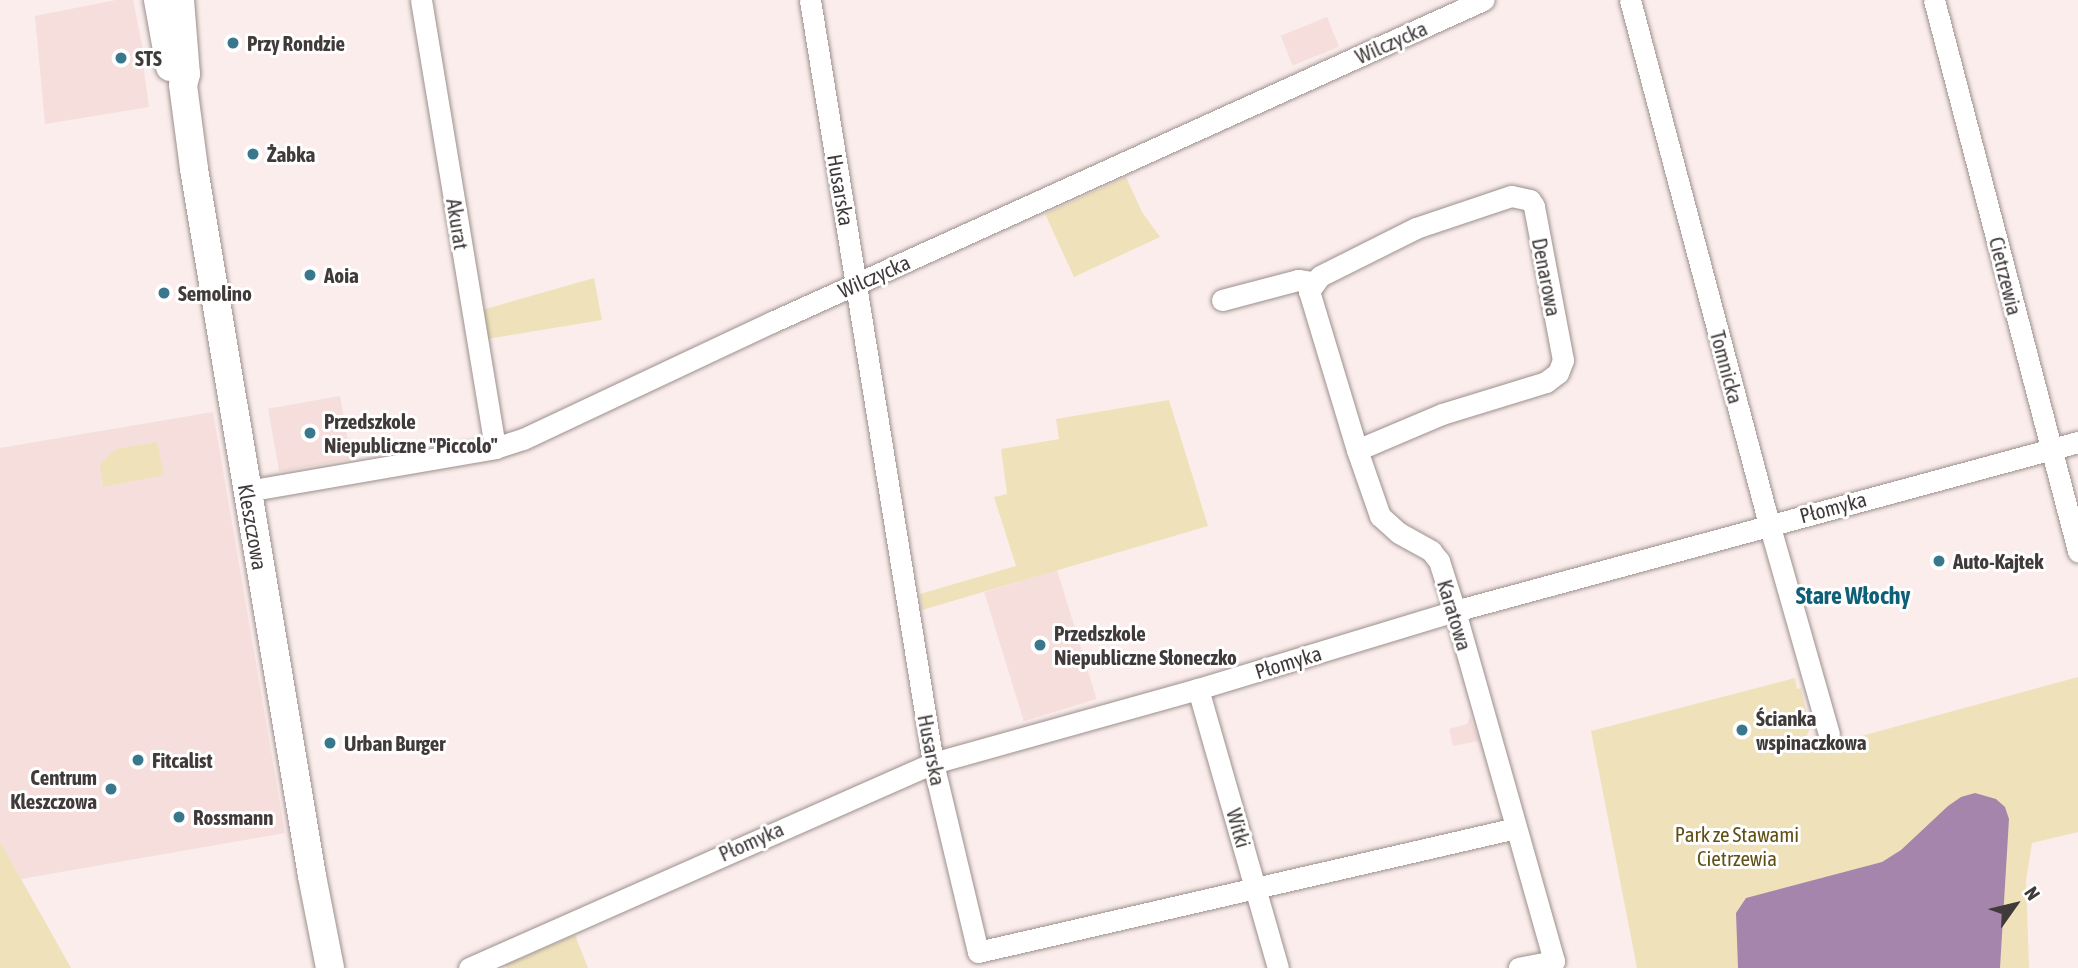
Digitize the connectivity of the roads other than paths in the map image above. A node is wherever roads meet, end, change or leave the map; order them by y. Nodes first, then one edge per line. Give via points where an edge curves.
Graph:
1 (158, 0) edge
2 (180, 0) edge
3 (421, 0) edge
4 (810, 0) edge
5 (1483, 0) edge
6 (1630, 0) edge
7 (1934, 0) edge
8 (183, 85) junction
9 (857, 284) junction
10 (1311, 290) junction
11 (1222, 300) dead end
12 (2078, 442) edge
13 (2051, 447) junction
14 (495, 448) junction
15 (1357, 450) junction
16 (247, 491) junction
17 (1769, 524) junction
18 (2078, 551) edge
19 (1455, 611) junction
20 (1198, 690) junction
21 (1829, 734) dead end
22 (933, 762) junction
23 (1516, 828) junction
24 (1257, 889) junction
25 (330, 968) edge
26 (468, 968) edge
27 (1278, 968) edge
28 (1518, 968) edge

1 - 8 main road, Kleszczowa via 169,66
2 - 8 main road, Kleszczowa
3 - 14 street, Akurat
4 - 9 street, Husarska
5 - 9 street, Wilczycka
6 - 17 street, Tomnicka
7 - 13 street, Cietrzewia
8 - 16 main road, Kleszczowa
9 - 14 street, Wilczycka
9 - 22 street, Husarska
10 - 11 street, Denarowa via 1298,280
10 - 15 street, Karatowa
10 - 15 street, Denarowa via 1416,228 1511,197 1524,197 1534,206 1563,360 1558,373 1546,382 1442,414
12 - 13 street, Płomyka
13 - 17 street, Płomyka
13 - 18 street, Cietrzewia
14 - 16 street, Wilczycka
15 - 19 street, Karatowa via 1380,516 1439,561
16 - 25 main road, Kleszczowa
17 - 19 street, Płomyka
17 - 21 street, Tomnicka
19 - 20 street, Płomyka
19 - 23 street, Karatowa
20 - 22 street, Płomyka
20 - 24 street, Witki
22 - 24 street, Husarska via 978,952
22 - 26 street, Płomyka
23 - 24 street, Husarska
23 - 28 street, Karatowa via 1553,961
24 - 27 street, Witki

